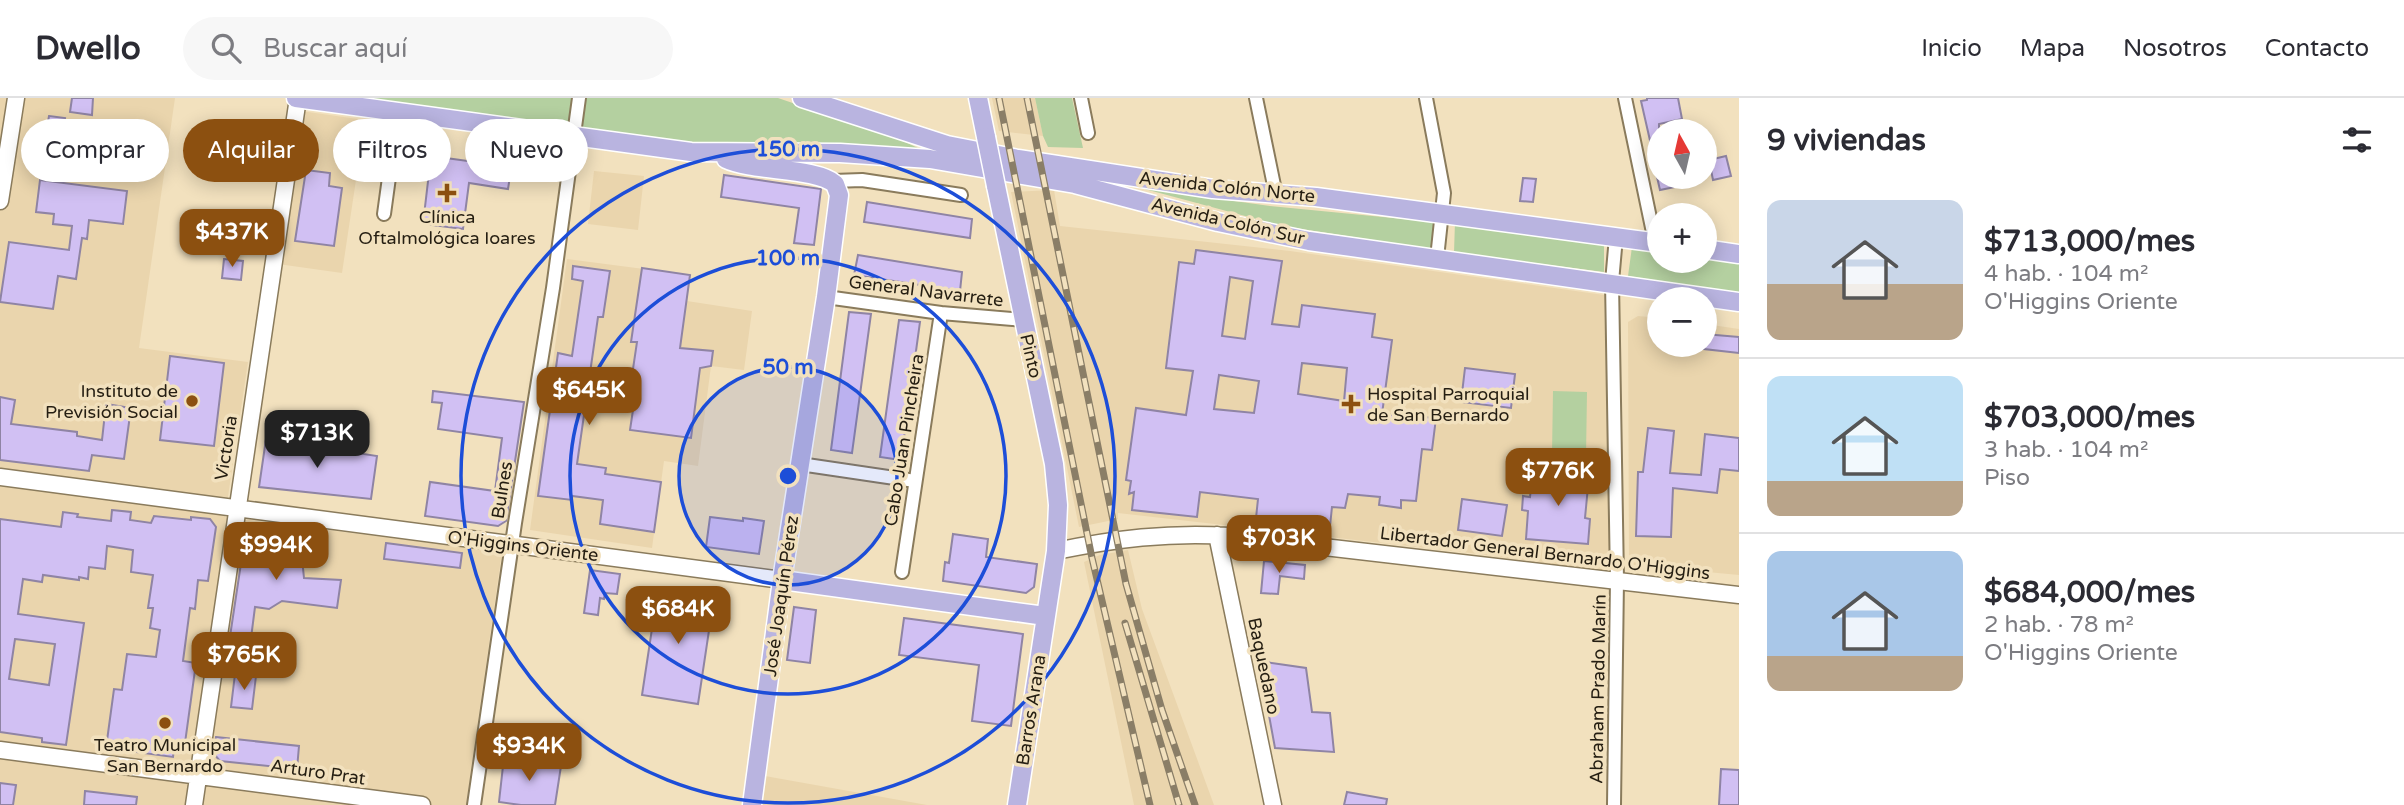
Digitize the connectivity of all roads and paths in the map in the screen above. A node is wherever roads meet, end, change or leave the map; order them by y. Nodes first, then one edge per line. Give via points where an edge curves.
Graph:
1 (16, 98) edge
2 (297, 98) edge
3 (579, 98) edge
4 (802, 98) edge
5 (978, 98) edge
6 (1082, 98) edge
7 (1256, 98) edge
8 (1426, 98) edge
9 (1625, 98) edge
10 (398, 112) junction
11 (576, 119) edge
12 (465, 121) edge
13 (1088, 133) dead end
14 (588, 138) edge
15 (717, 153) junction
16 (833, 181) junction
17 (567, 182) edge
18 (961, 195) dead end
19 (1276, 195) junction
20 (0, 201) edge
21 (1648, 203) edge
22 (1443, 213) junction
23 (384, 214) dead end
24 (1616, 237) junction
25 (1647, 242) edge
26 (1717, 251) edge
27 (1739, 254) edge
28 (1437, 258) junction
29 (1612, 282) junction
30 (826, 297) junction
31 (1739, 302) edge
32 (941, 313) junction
33 (1023, 320) junction
34 (800, 464) junction
35 (0, 477) edge
36 (915, 481) junction
37 (237, 508) junction
38 (1217, 535) junction
39 (512, 544) junction
40 (1056, 551) junction
41 (902, 572) dead end
42 (782, 580) junction
43 (1617, 580) junction
44 (1739, 595) edge
45 (1045, 616) junction
46 (0, 750) edge
47 (199, 775) junction
48 (194, 805) edge
49 (422, 805) edge
50 (474, 805) edge
51 (752, 805) edge
52 (1017, 805) edge
53 (1273, 805) edge
54 (1614, 805) edge

1 - 20 street
2 - 10 main road, Avenida Colón Sur
2 - 37 street, Victoria
3 - 11 street, Bulnes
4 - 19 main road, Avenida Colón Norte via 978,152
5 - 33 main road, Pinto, bridge
6 - 13 street
7 - 19 street
8 - 22 street via 1444,193
9 - 21 street
10 - 12 main road, Avenida Colón Sur
10 - 23 street
14 - 15 main road, Avenida Colón Sur
15 - 16 main road, Avenida Colón Sur via 730,161
15 - 28 main road, Avenida Colón Sur via 930,159 1075,184 1309,241
16 - 18 street, Avenida Colón Sur via 862,180
16 - 30 main road, José Joaquín Pérez via 839,195
17 - 39 street, Bulnes
19 - 22 main road, Avenida Colón Norte
22 - 24 main road, Avenida Colón Norte
22 - 28 street
24 - 25 main road, Avenida Colón Norte
24 - 29 street, Abraham Prado Marín
26 - 27 main road
28 - 29 main road, Avenida Colón Sur
29 - 31 main road, Avenida Colón Sur
29 - 43 street, Abraham Prado Marín
30 - 32 street, General Navarrete
30 - 34 main road, José Joaquín Pérez
32 - 33 street, General Navarrete
32 - 36 street, Cabo Juan Pincheira
33 - 40 main road, Pinto via 1057,483
34 - 36 street
34 - 42 main road, José Joaquín Pérez
35 - 37 street, O'Higgins Oriente
36 - 41 street, Cabo Juan Pincheira
37 - 39 street, O'Higgins Oriente
37 - 47 street, Victoria
38 - 40 street, Libertador General Bernardo O'Higgins via 1144,536
38 - 43 street, Libertador General Bernardo O'Higgins
38 - 53 street, Baquedano
39 - 42 street, O'Higgins Oriente
39 - 50 street, Bulnes
40 - 45 main road, Pinto
42 - 45 main road, O'Higgins Oriente
42 - 51 main road, José Joaquín Pérez
43 - 44 street, Libertador General Bernardo O'Higgins
43 - 54 street, Abraham Prado Marín
45 - 52 main road, Barros Arana
46 - 47 street, Arturo Prat
47 - 48 street, Victoria
47 - 49 street, Arturo Prat

